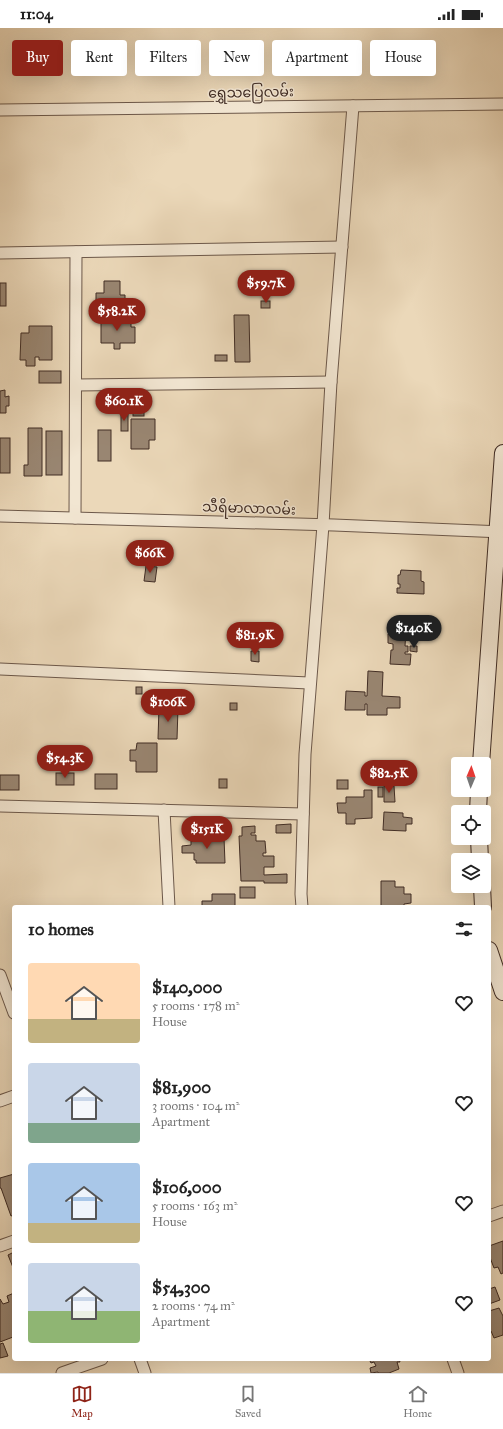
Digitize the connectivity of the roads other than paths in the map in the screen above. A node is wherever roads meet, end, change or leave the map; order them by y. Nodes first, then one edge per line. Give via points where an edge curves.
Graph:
1 (503, 104) edge
2 (354, 106) junction
3 (0, 110) edge
4 (342, 247) junction
5 (76, 252) junction
6 (0, 253) edge
7 (331, 382) junction
8 (76, 385) junction
9 (503, 453) edge
10 (0, 516) edge
11 (75, 518) junction
12 (323, 525) junction
13 (500, 532) edge
14 (0, 669) edge
15 (309, 683) junction
16 (482, 757) edge
17 (0, 806) edge
18 (164, 810) junction
19 (303, 814) junction
20 (482, 893) edge
21 (169, 905) edge
22 (302, 905) edge
23 (483, 905) edge
24 (491, 956) edge
25 (0, 975) edge
26 (503, 992) edge
27 (12, 1008) edge
28 (12, 1097) edge
29 (0, 1101) edge
30 (503, 1211) edge
31 (491, 1215) edge
32 (12, 1242) edge
33 (0, 1246) edge
34 (96, 1361) edge
35 (141, 1361) edge
36 (454, 1361) edge
37 (62, 1373) edge
38 (145, 1373) edge
39 (458, 1373) edge

1 - 2 street, ရွှေသပြေလမ်း
2 - 3 street, ရွှေသပြေလမ်း
2 - 4 street
4 - 5 street
4 - 7 street
5 - 6 street
5 - 8 street
7 - 8 street
7 - 12 street
8 - 11 street
9 - 13 street
10 - 11 street, သီရိမာလာလမ်း
11 - 12 street, သီရိမာလာလမ်း
12 - 13 street, သီရိမာလာလမ်း
12 - 15 street
13 - 16 street
14 - 15 street
15 - 19 street
17 - 18 street
18 - 19 street
18 - 21 street
19 - 22 street
20 - 23 street
24 - 26 street
25 - 27 street
28 - 29 street
30 - 31 street
32 - 33 street
34 - 37 street
35 - 38 street
36 - 39 street

